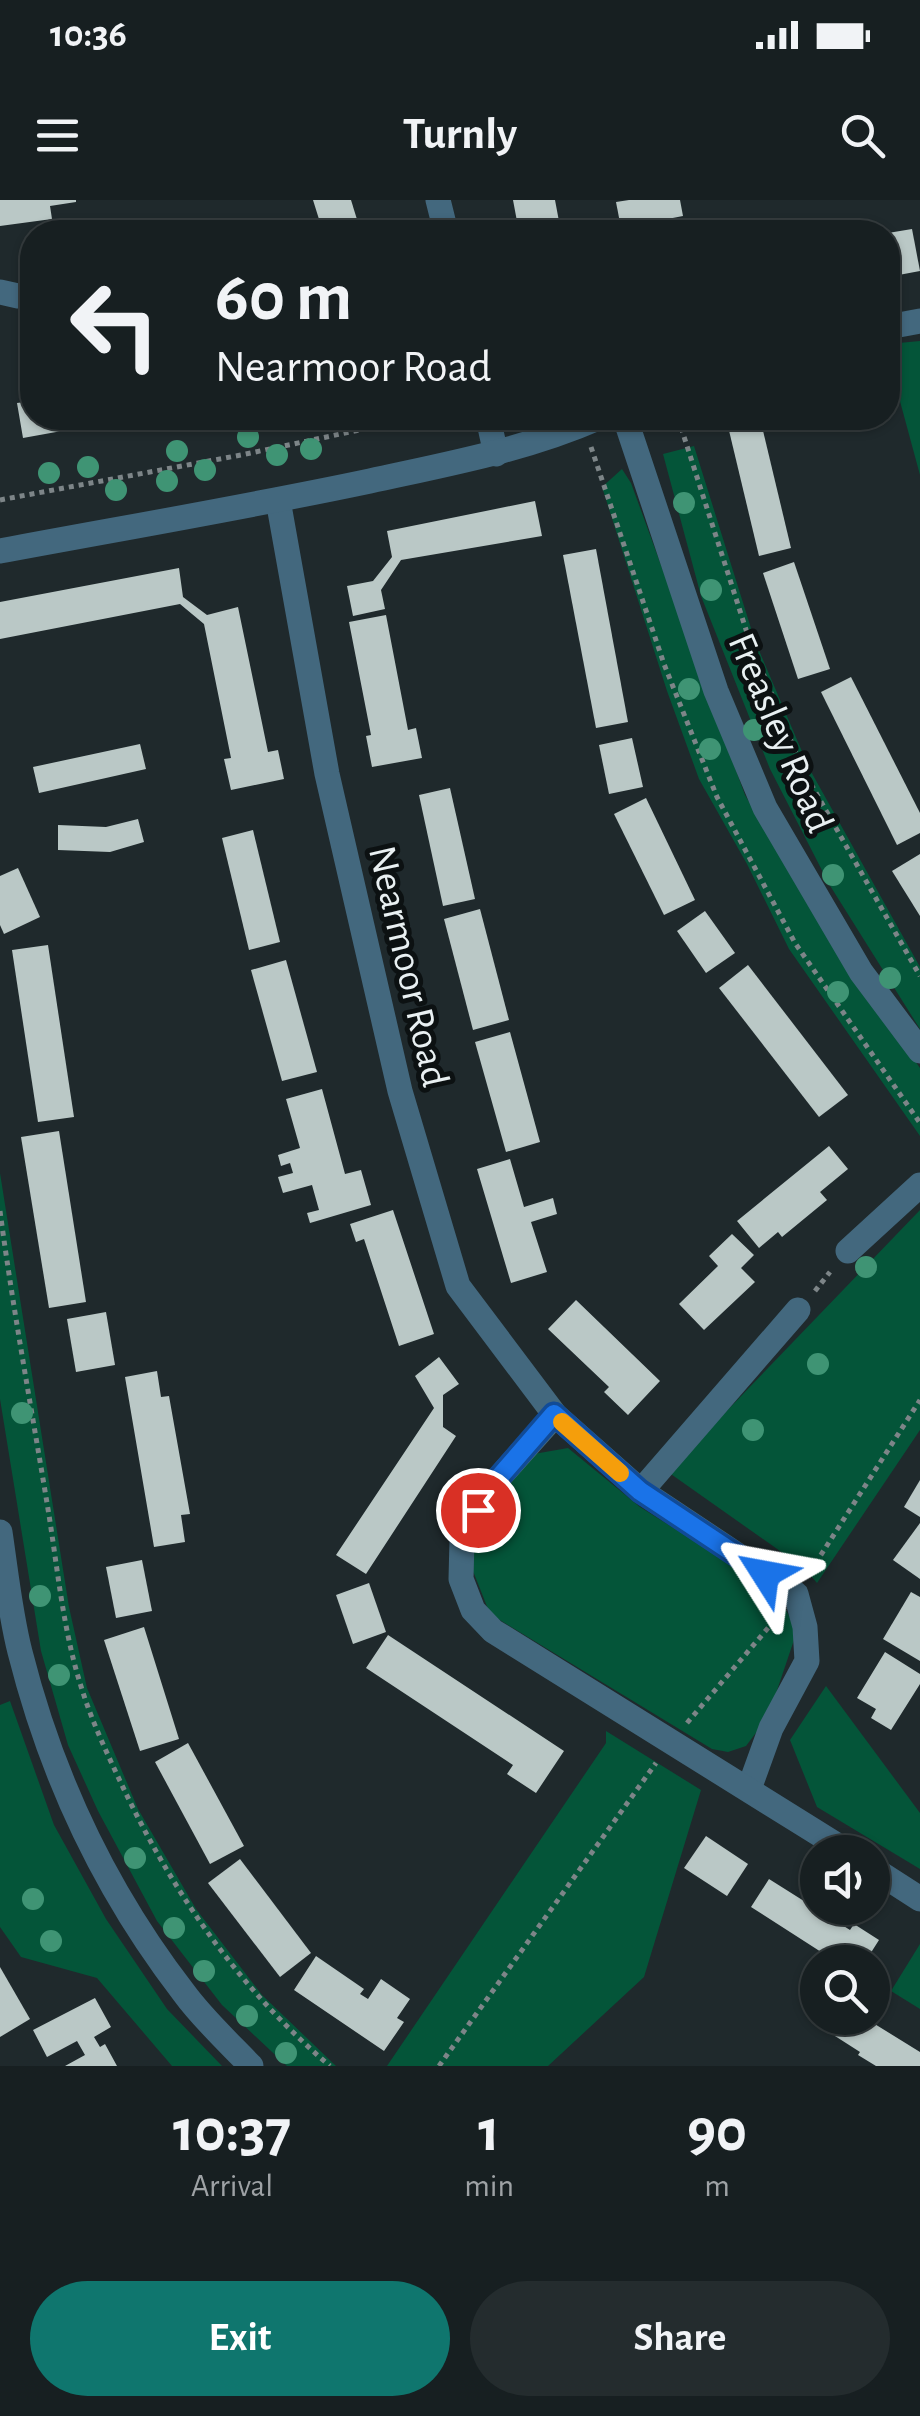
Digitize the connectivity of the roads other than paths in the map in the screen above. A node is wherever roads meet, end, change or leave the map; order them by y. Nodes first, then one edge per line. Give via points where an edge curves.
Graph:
1 (491, 430) edge
2 (570, 430) edge
3 (629, 430) edge
4 (496, 454) junction
5 (278, 500) junction
6 (0, 551) edge
7 (920, 1052) edge
8 (920, 1185) edge
9 (848, 1251) road end
10 (798, 1310) road end
11 (554, 1414) junction
12 (640, 1491) junction
13 (0, 1532) edge
14 (9, 1651) edge
15 (749, 1789) junction
16 (821, 1835) edge
17 (890, 1880) edge
18 (920, 1899) edge
19 (250, 2066) edge

1 - 4 street
2 - 4 street
3 - 7 street, Freasley Road via 716,691 766,808 861,972
4 - 5 street
5 - 6 street
5 - 11 street, Nearmoor Road via 331,792 400,1091 458,1286
8 - 9 street
10 - 12 street
11 - 12 street, Nearmoor Road
11 - 15 street via 495,1482 462,1539 461,1579 473,1610 492,1631
12 - 15 street, Nearmoor Road via 796,1594 807,1661 771,1728
13 - 14 street
14 - 19 street via 70,1806 133,1920 185,1995
15 - 16 street
17 - 18 street

